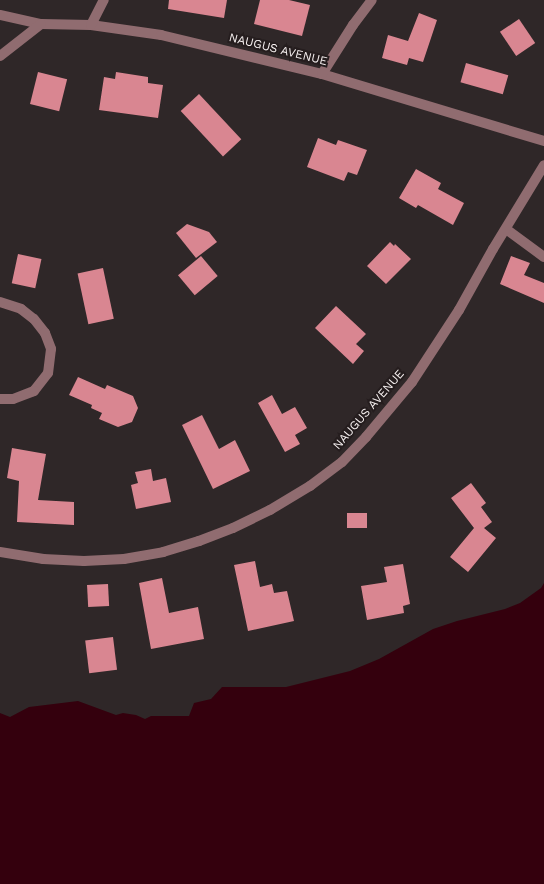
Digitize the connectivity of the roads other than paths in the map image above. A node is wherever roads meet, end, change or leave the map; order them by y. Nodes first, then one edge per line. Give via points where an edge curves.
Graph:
1 (104, 0) edge
2 (372, 0) edge
3 (0, 15) edge
4 (41, 24) junction
5 (92, 25) junction
6 (0, 56) edge
7 (322, 74) junction
8 (544, 141) edge
9 (544, 165) edge
10 (506, 229) junction
11 (544, 257) edge
12 (0, 302) edge
13 (0, 399) edge
14 (0, 552) edge

1 - 5 street
2 - 7 street
3 - 4 street, NAUGUS AVENUE
4 - 5 street, NAUGUS AVENUE
4 - 6 street
5 - 7 street, NAUGUS AVENUE via 161,35
7 - 8 street, NAUGUS AVENUE
9 - 10 street, NAUGUS AVENUE
10 - 11 street
10 - 14 street, NAUGUS AVENUE via 459,310 412,382 342,462 310,486 233,528 163,552 124,559 84,561
12 - 13 street via 21,309 34,319 45,333 51,349 48,373 34,391 12,399

